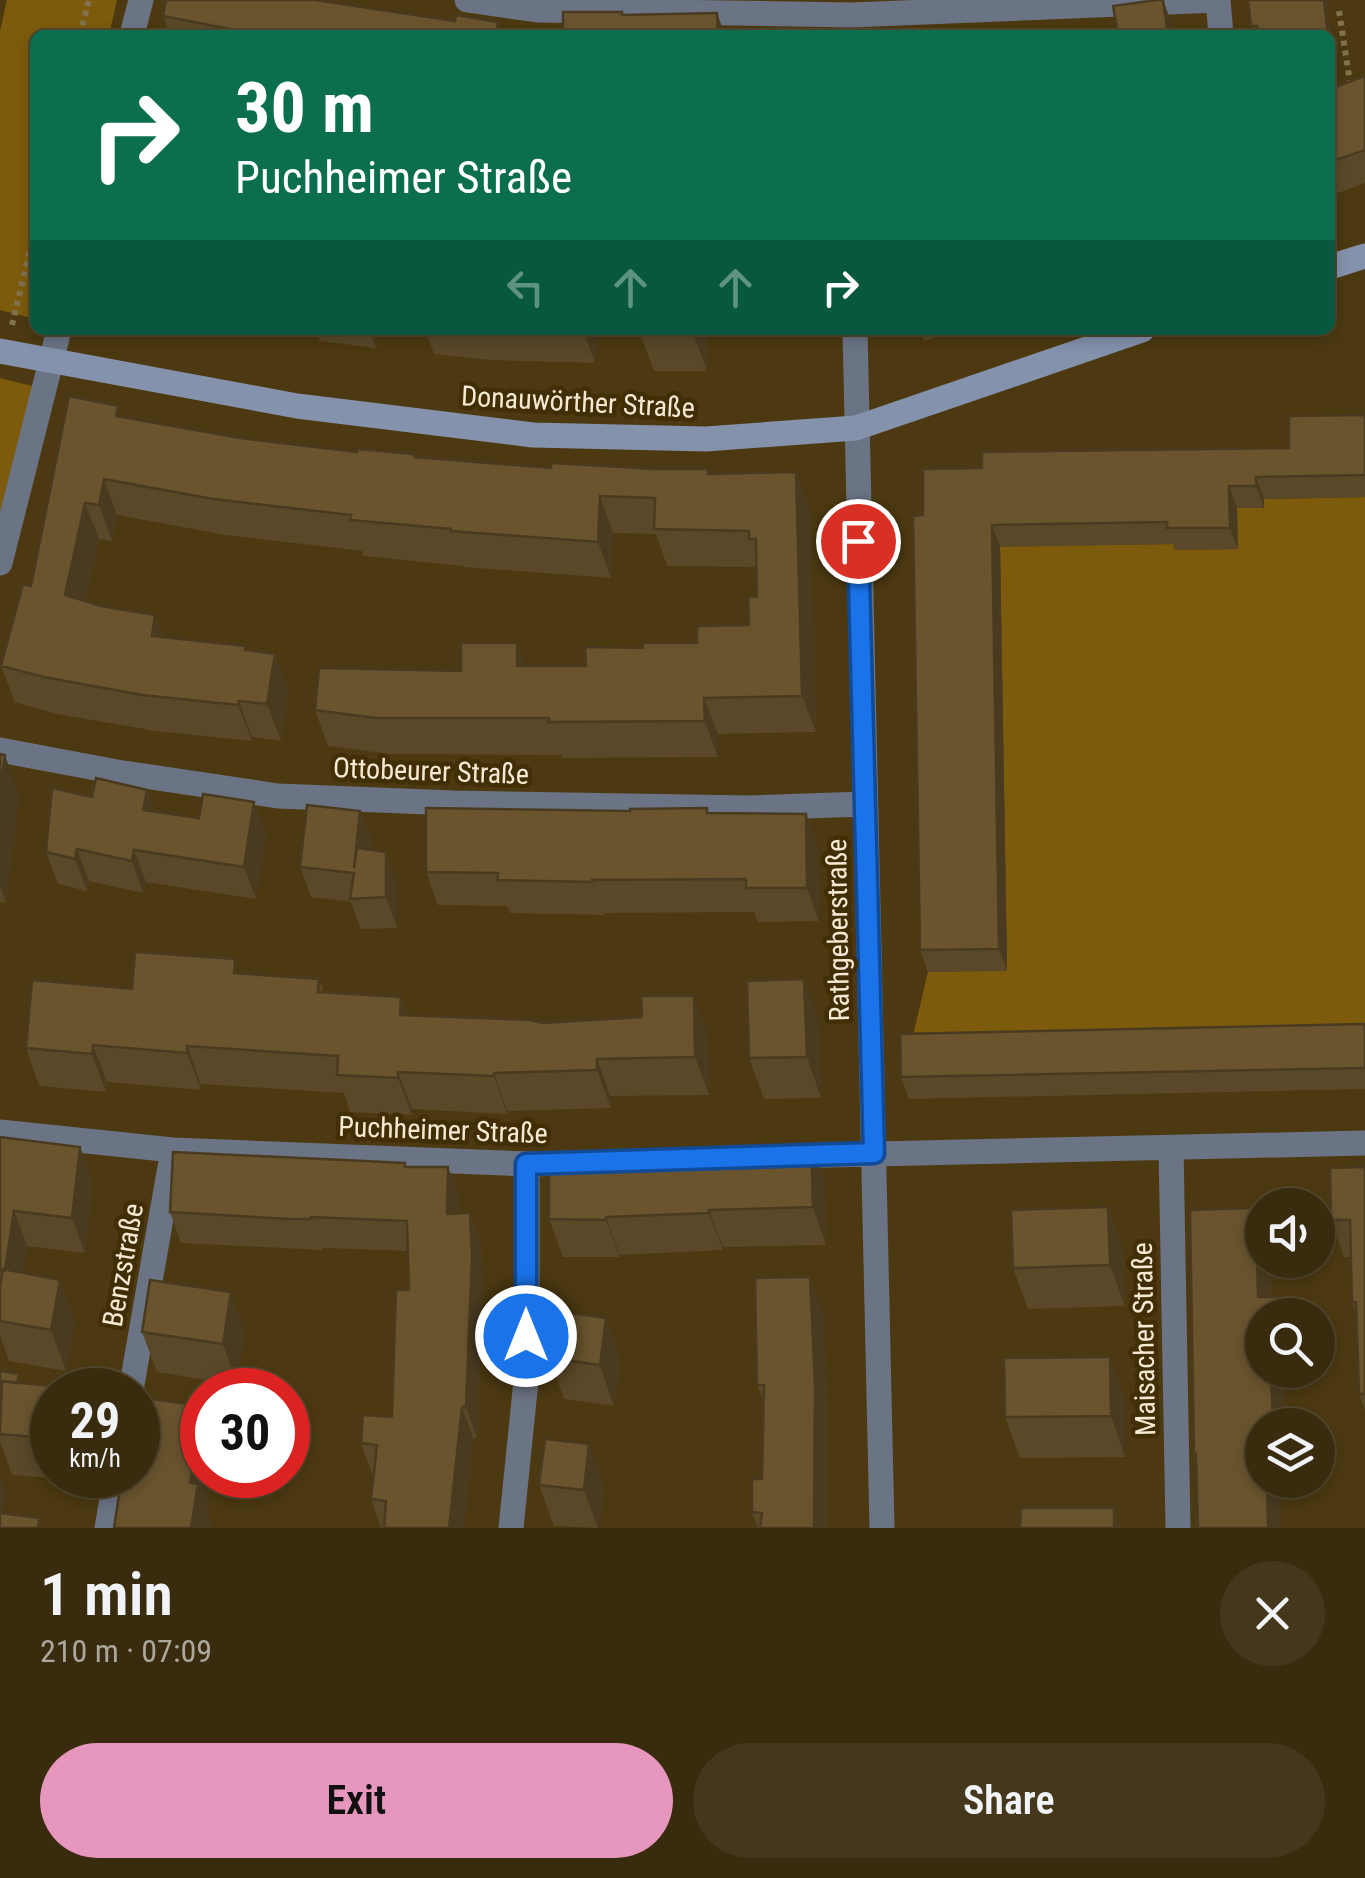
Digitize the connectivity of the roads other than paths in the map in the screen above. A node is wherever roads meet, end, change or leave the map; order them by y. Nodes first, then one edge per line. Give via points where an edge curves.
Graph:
1 (141, 0) edge
2 (467, 0) edge
3 (1218, 0) edge
4 (852, 17) edge
5 (133, 30) edge
6 (1221, 30) edge
7 (1365, 256) edge
8 (1335, 265) edge
9 (58, 335) edge
10 (855, 335) edge
11 (1127, 335) edge
12 (0, 351) edge
13 (51, 361) junction
14 (856, 428) junction
15 (0, 563) edge
16 (0, 750) edge
17 (864, 804) junction
18 (0, 1132) edge
19 (1365, 1143) edge
20 (1171, 1148) junction
21 (173, 1150) junction
22 (874, 1153) junction
23 (758, 1157) edge
24 (604, 1162) edge
25 (526, 1164) junction
26 (135, 1368) edge
27 (112, 1498) edge
28 (107, 1528) edge
29 (511, 1528) edge
30 (882, 1528) edge
31 (1178, 1528) edge

1 - 5 street
2 - 4 street via 537,10
3 - 4 street
3 - 6 street
7 - 8 street
9 - 13 street
10 - 14 street, Rathgeberstraße
11 - 14 street, Donauwörther Straße
12 - 13 street, Donauwörther Straße
13 - 14 street, Donauwörther Straße via 296,406 533,435 706,439
13 - 15 street
14 - 17 street, Rathgeberstraße
16 - 17 street, Ottobeurer Straße via 278,796 750,808
17 - 22 street, Rathgeberstraße
18 - 21 street, Puchheimer Straße
19 - 20 street
20 - 22 street
20 - 31 street, Maisacher Straße
21 - 25 street, Puchheimer Straße
21 - 26 street, Benzstraße
22 - 23 street
22 - 30 street, Rathgeberstraße
24 - 25 street, Puchheimer Straße
25 - 29 street via 526,1371
27 - 28 street

